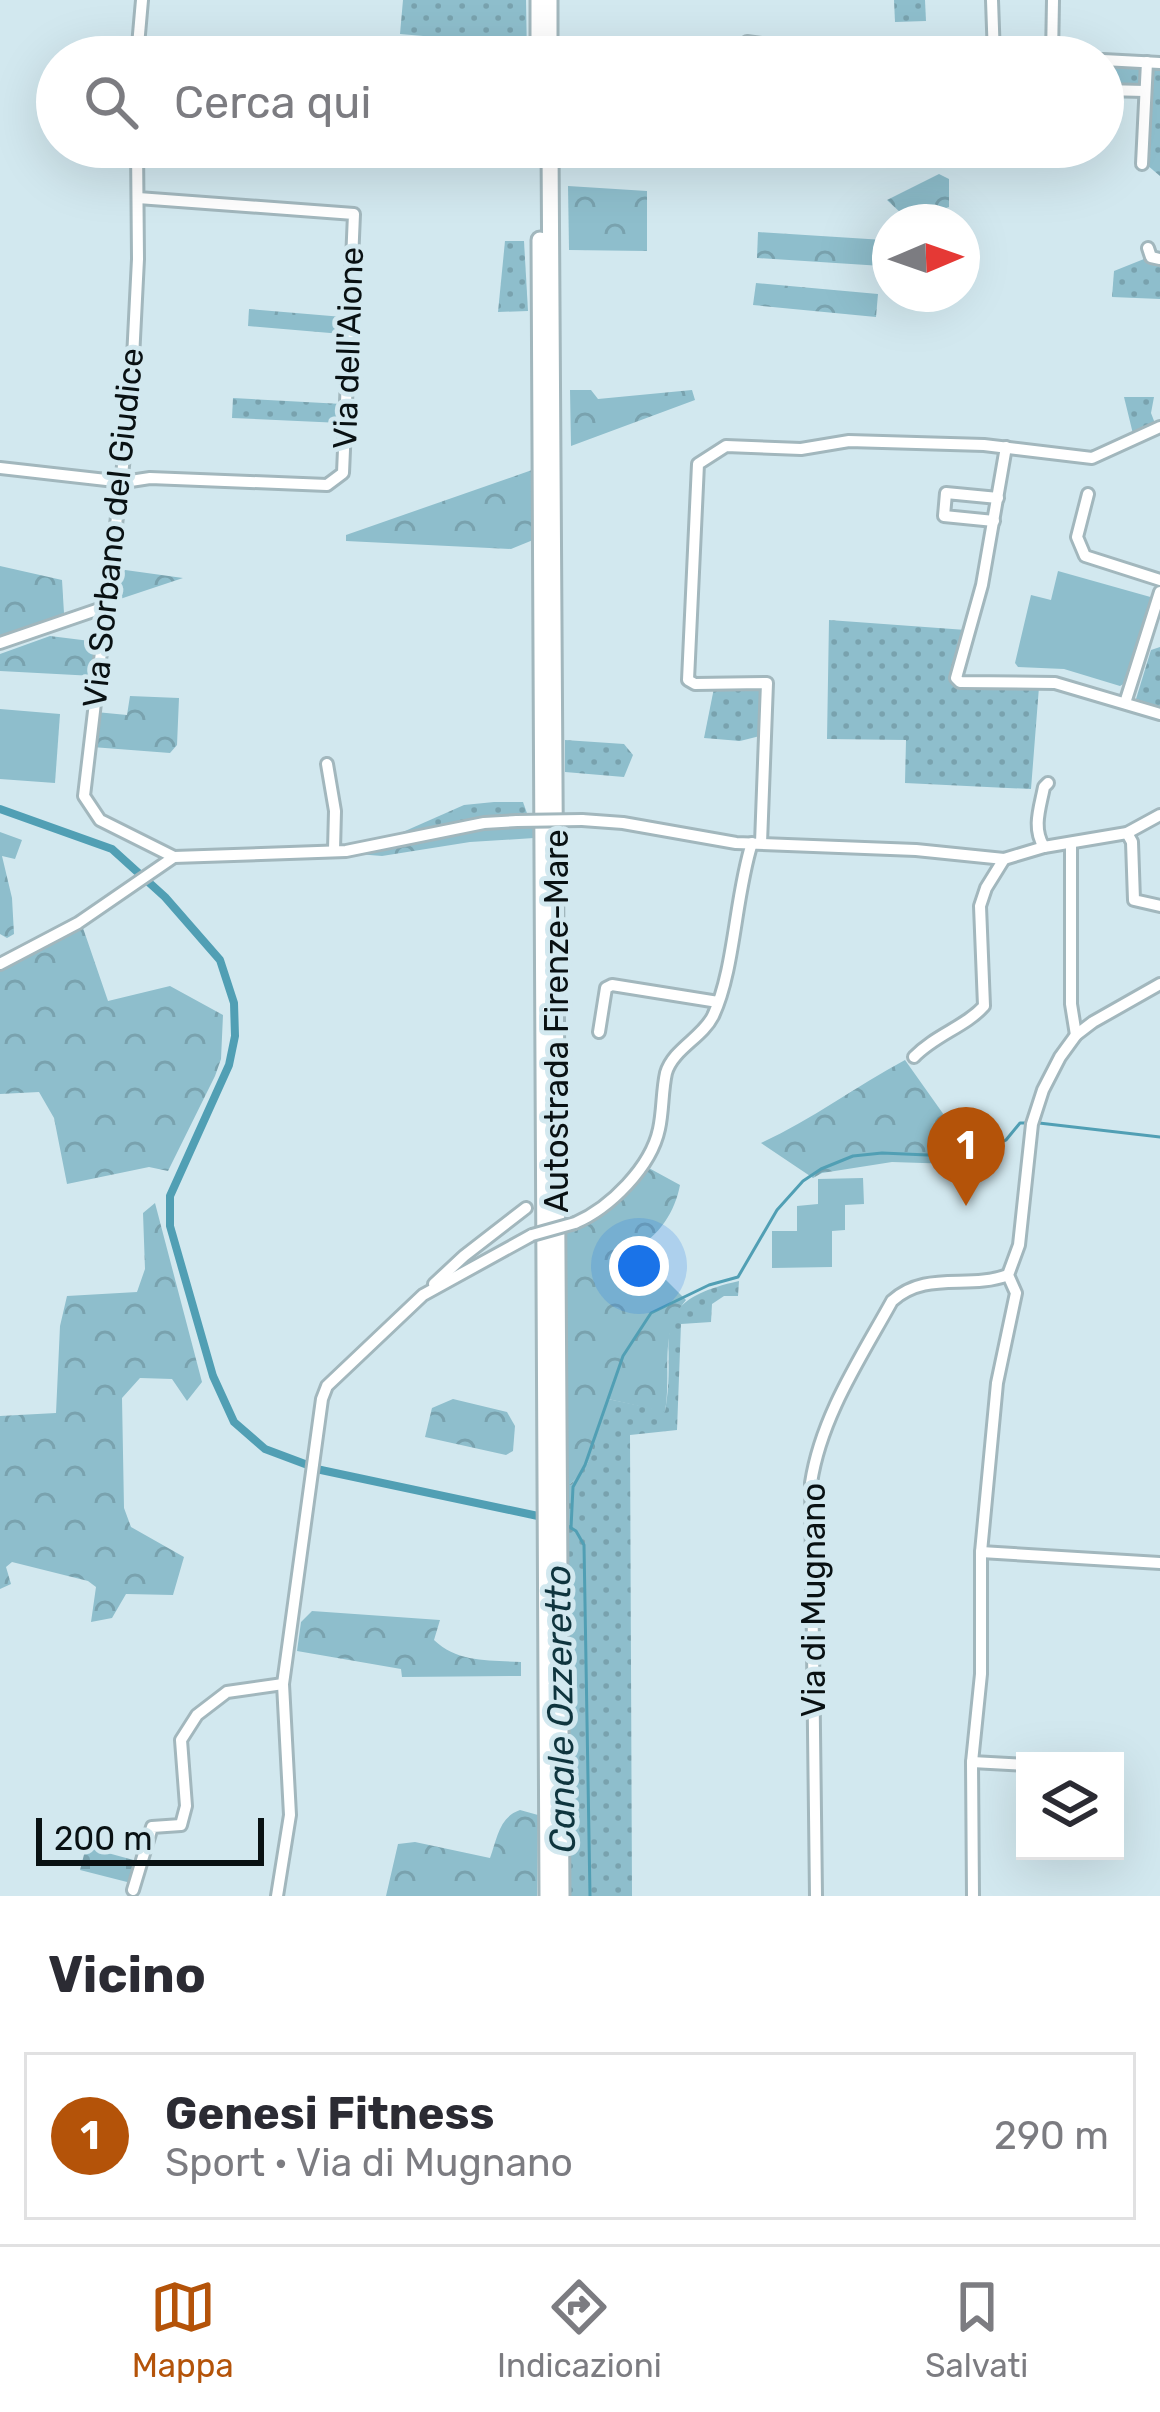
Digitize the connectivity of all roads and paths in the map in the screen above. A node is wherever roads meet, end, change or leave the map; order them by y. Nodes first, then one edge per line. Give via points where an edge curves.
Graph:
1 (142, 0) edge
2 (539, 0) edge
3 (549, 0) edge
4 (992, 0) edge
5 (1053, 0) edge
6 (139, 36) edge
7 (539, 36) edge
8 (550, 36) edge
9 (993, 36) edge
10 (1052, 36) edge
11 (1124, 62) edge
12 (1154, 63) edge
13 (1124, 90) edge
14 (1145, 91) junction
15 (1142, 164) dead end
16 (137, 168) edge
17 (539, 168) edge
18 (550, 168) edge
19 (138, 198) junction
20 (1148, 248) dead end
21 (1160, 260) edge
22 (1160, 427) edge
23 (1006, 447) junction
24 (0, 468) edge
25 (124, 482) junction
26 (1088, 494) dead end
27 (998, 498) junction
28 (994, 521) junction
29 (1160, 580) edge
30 (1160, 592) edge
31 (108, 606) junction
32 (0, 643) edge
33 (1125, 703) junction
34 (1160, 714) edge
35 (327, 764) dead end
36 (1048, 783) dead end
37 (1160, 815) edge
38 (1127, 833) junction
39 (757, 843) junction
40 (1071, 844) junction
41 (1045, 847) junction
42 (334, 850) junction
43 (174, 857) junction
44 (1004, 859) junction
45 (1160, 907) edge
46 (0, 964) edge
47 (1160, 984) edge
48 (718, 1002) junction
49 (598, 1032) dead end
50 (1076, 1035) junction
51 (914, 1057) dead end
52 (526, 1208) dead end
53 (1008, 1275) junction
54 (423, 1295) junction
55 (981, 1552) junction
56 (1160, 1563) edge
57 (283, 1684) junction
58 (972, 1762) junction
59 (1016, 1764) edge
60 (133, 1890) dead end
61 (277, 1896) edge
62 (548, 1896) edge
63 (561, 1896) edge
64 (816, 1896) edge
65 (974, 1896) edge

1 - 6 street
2 - 7 highway
3 - 8 highway
4 - 9 street
5 - 10 street
11 - 12 street
12 - 14 street
13 - 14 street
14 - 15 street
16 - 19 street, Via Sorbano del Giudice
17 - 62 highway, Autostrada Firenze-Mare
18 - 63 highway, Autostrada Firenze-Mare
19 - 25 street, Via Sorbano del Giudice
19 - 25 street, Via dell'Aione via 354,214 343,469 327,485
20 - 21 street
22 - 23 street via 1102,457
23 - 27 street
23 - 39 street via 726,446 698,464 688,680 767,683
24 - 25 street
25 - 31 street, Via Sorbano del Giudice
26 - 29 street via 1077,538 1084,556
27 - 28 street
27 - 28 street via 946,493 944,516
28 - 33 street via 956,679 1055,683
30 - 33 street
31 - 32 street
31 - 43 street, Via Sorbano del Giudice via 84,796 100,820
33 - 34 street
35 - 42 street
36 - 41 street via 1037,821
37 - 38 street
38 - 40 street
38 - 45 street via 1134,900
39 - 42 street, bridge via 582,820 517,821
39 - 44 street
39 - 48 street via 742,874
40 - 41 street
40 - 50 street
41 - 44 street
42 - 43 street
43 - 46 street
44 - 51 street via 980,906 984,1006
47 - 50 street
48 - 49 street via 612,985
48 - 54 street, bridge via 669,1066 652,1149 602,1208 532,1235
50 - 53 street via 1037,1105
52 - 54 street
53 - 55 street via 1016,1293 997,1383
53 - 64 street, Via di Mugnano via 922,1282 892,1301 815,1455
54 - 57 street via 327,1386
55 - 56 street
55 - 58 street
57 - 60 street via 227,1692 197,1714 182,1741 181,1825 152,1826
57 - 61 street via 290,1815
58 - 59 street
58 - 65 street

